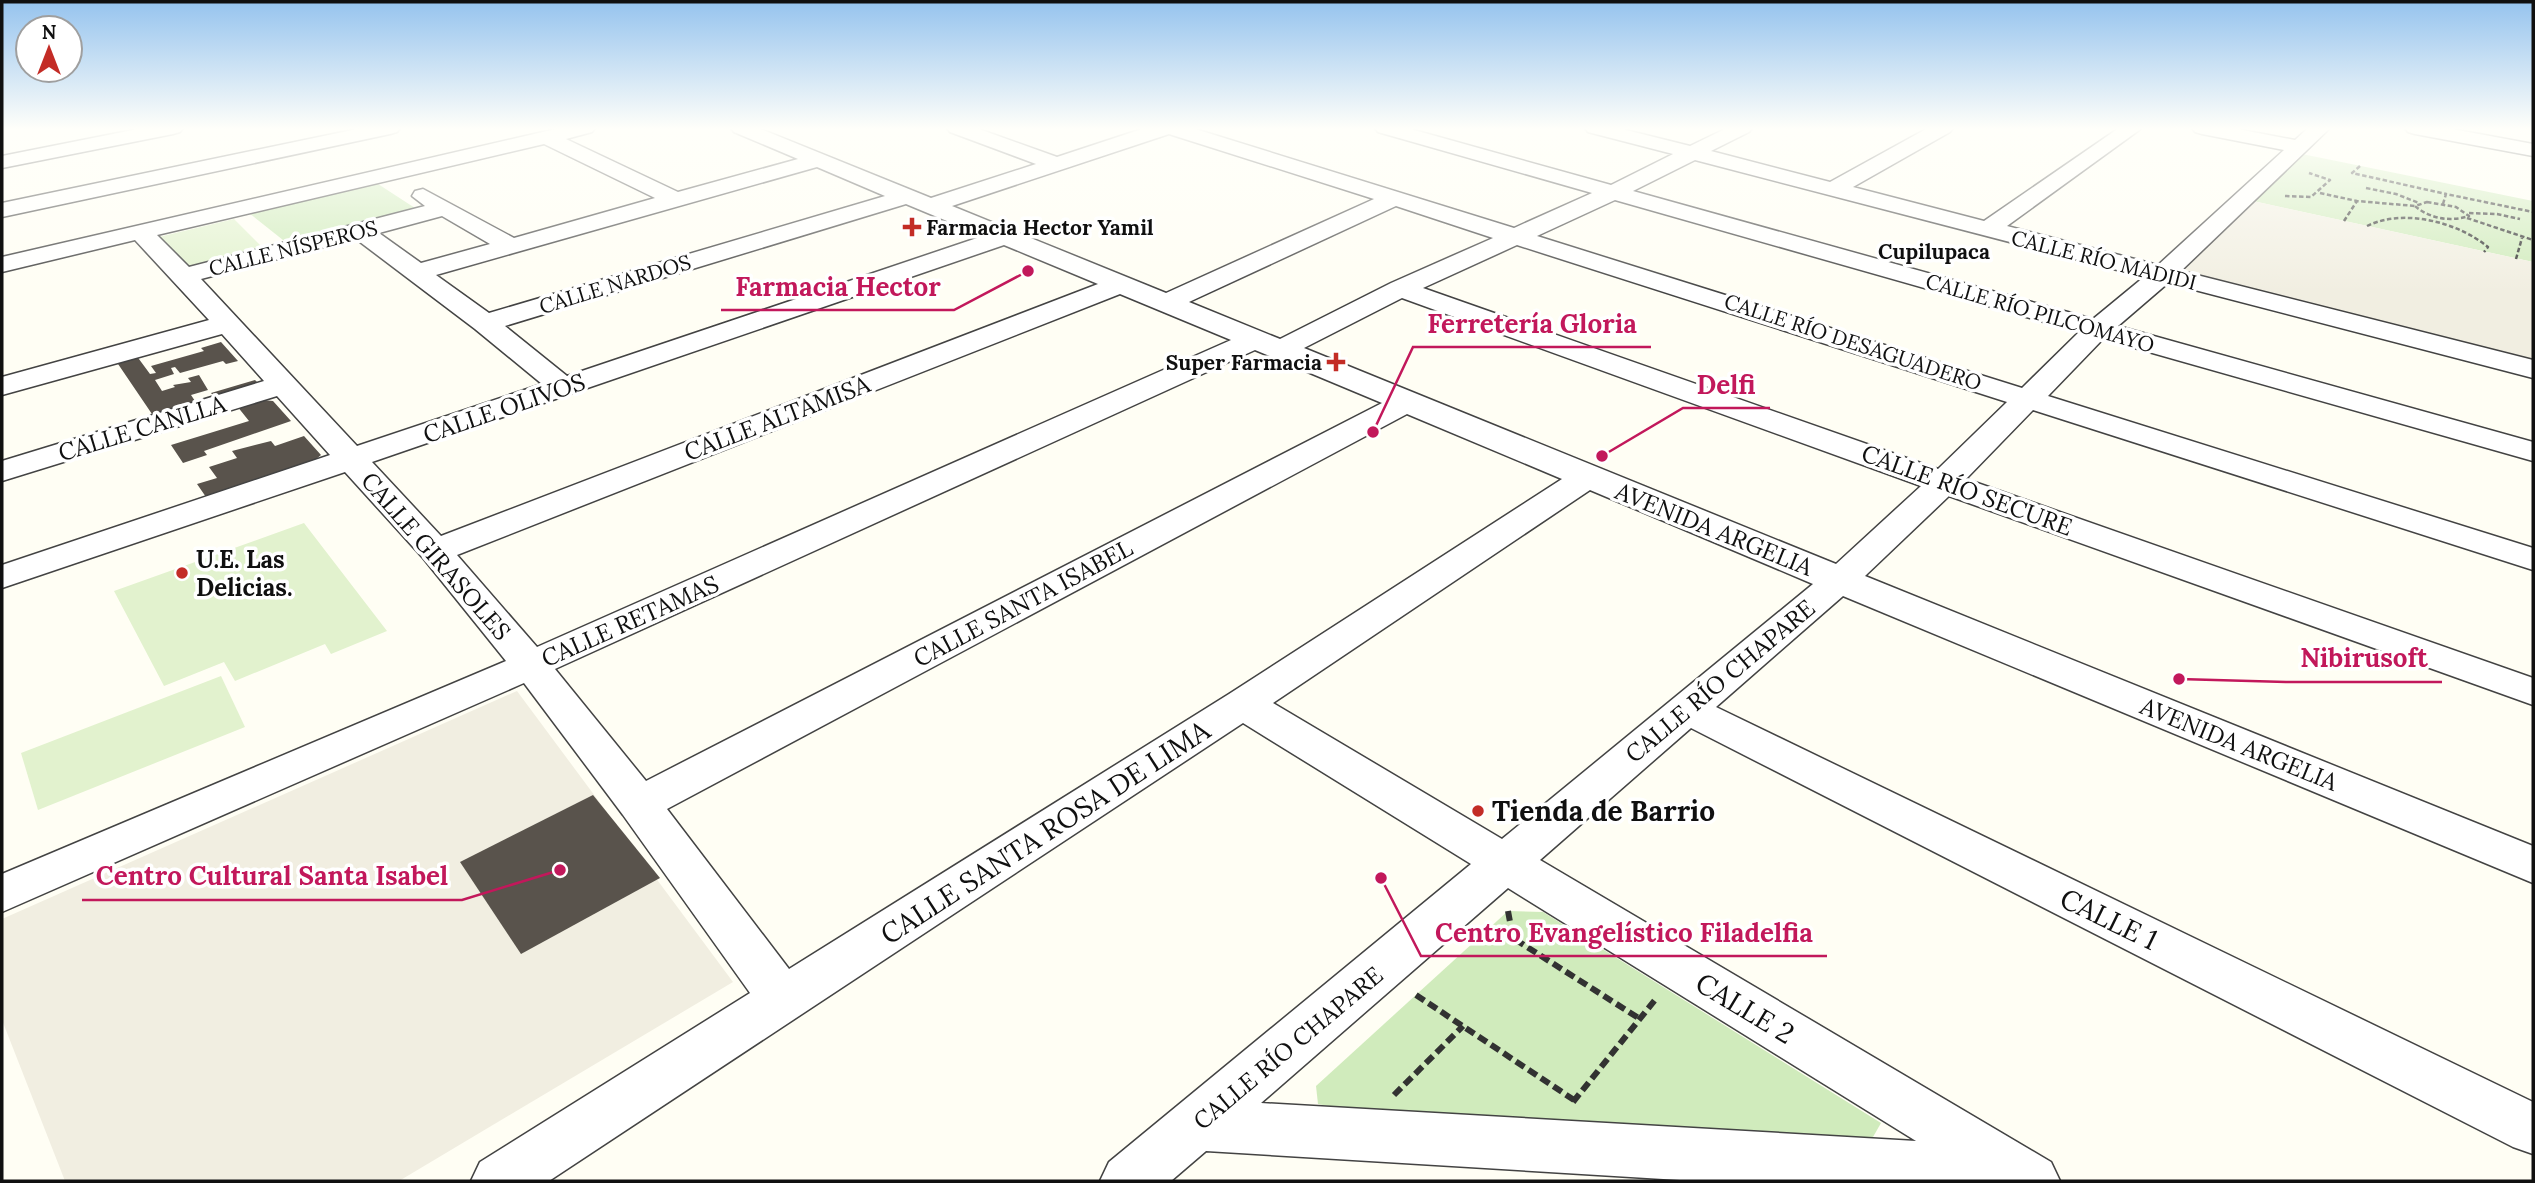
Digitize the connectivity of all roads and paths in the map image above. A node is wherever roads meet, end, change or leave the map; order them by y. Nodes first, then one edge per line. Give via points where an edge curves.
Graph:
1 (113, 183) edge
2 (345, 183) edge
3 (403, 183) edge
4 (641, 183) edge
5 (736, 183) edge
6 (873, 183) edge
7 (986, 183) edge
8 (1346, 183) edge
9 (1586, 183) edge
10 (1630, 183) edge
11 (1806, 183) edge
12 (1844, 183) edge
13 (2052, 183) edge
14 (2275, 183) edge
15 (2328, 183) edge
16 (2398, 183) edge
17 (2366, 188) dead end
18 (1832, 190) junction
19 (1614, 191) junction
20 (2320, 193) junction
21 (2276, 194) dead end
22 (2446, 194) junction
23 (1393, 198) junction
24 (676, 200) junction
25 (2357, 201) junction
26 (917, 202) junction
27 (2443, 204) junction
28 (2417, 205) junction
29 (2, 209) edge
30 (442, 209) junction
31 (2533, 212) edge
32 (2437, 216) junction
33 (2468, 216) junction
34 (2520, 219) dead end
35 (2344, 221) dead end
36 (2432, 222) junction
37 (2367, 226) dead end
38 (1986, 229) junction
39 (361, 231) junction
40 (140, 232) junction
41 (1517, 235) junction
42 (1004, 237) junction
43 (2522, 238) junction
44 (2533, 240) edge
45 (511, 246) junction
46 (2484, 252) dead end
47 (2516, 259) dead end
48 (2, 264) edge
49 (418, 272) junction
50 (2162, 275) junction
51 (184, 276) junction
52 (1120, 285) junction
53 (1400, 289) junction
54 (1165, 303) junction
55 (485, 323) junction
56 (226, 324) junction
57 (2097, 330) junction
58 (1266, 345) junction
59 (2533, 369) edge
60 (2, 385) edge
61 (283, 385) junction
62 (564, 388) junction
63 (2029, 398) junction
64 (1406, 402) junction
65 (2533, 452) edge
66 (352, 460) junction
67 (2, 471) edge
68 (1587, 477) junction
69 (1944, 482) junction
70 (435, 551) junction
71 (2533, 559) edge
72 (2, 577) edge
73 (1840, 580) junction
74 (531, 665) junction
75 (2533, 692) edge
76 (1243, 704) junction
77 (1685, 708) junction
78 (639, 804) junction
79 (1507, 863) junction
80 (2533, 865) edge
81 (2, 894) edge
82 (1508, 911) dead end
83 (1664, 988) dead end
84 (1416, 995) dead end
85 (784, 1001) junction
86 (1640, 1019) junction
87 (1463, 1026) junction
88 (1574, 1100) junction
89 (1384, 1105) dead end
90 (1569, 1109) dead end
91 (1196, 1125) junction
92 (2533, 1129) edge
93 (2025, 1178) edge
94 (500, 1181) edge
95 (1129, 1181) edge

1 - 29 street
2 - 40 street
3 - 30 street
4 - 24 street
5 - 24 street
6 - 26 street, AVENIDA ARGELIA
7 - 26 street, CALLE NARDOS
8 - 23 street, CALLE RÍO DESAGUADERO
9 - 19 street, CALLE RÍO PILCOMAYO
10 - 19 street, CALLE RETAMAS
11 - 18 street, CALLE RÍO MADIDI
12 - 18 street
13 - 38 street
14 - 50 street, CALLE RÍO CHAPARE
15 - 20 path
16 - 22 path
17 - 28 path via 2396,194
18 - 38 street, CALLE RÍO MADIDI
19 - 41 street, CALLE RETAMAS
19 - 57 street, CALLE RÍO PILCOMAYO
20 - 21 path via 2302,199
20 - 25 path
22 - 27 path
22 - 31 path
23 - 41 street, CALLE RÍO DESAGUADERO
23 - 54 street
24 - 45 street
25 - 28 path
25 - 35 path
26 - 42 street, AVENIDA ARGELIA
26 - 55 street, CALLE NARDOS
27 - 28 path
27 - 33 path
28 - 32 path
30 - 39 street, CALLE NÍSPEROS
30 - 45 street
32 - 33 path
32 - 36 path
33 - 34 path via 2497,214
33 - 43 path
36 - 37 path via 2383,219
36 - 46 path via 2482,240 2488,247
38 - 50 street, CALLE RÍO MADIDI
39 - 49 street
39 - 51 street, CALLE NÍSPEROS
40 - 48 street
40 - 51 street, CALLE GIRASOLES
41 - 53 street, CALLE RETAMAS
41 - 63 street, CALLE RÍO DESAGUADERO
42 - 52 street, AVENIDA ARGELIA
42 - 62 street, CALLE OLIVOS
43 - 44 path
43 - 47 path
45 - 49 street
49 - 55 street
50 - 57 street, CALLE RÍO CHAPARE
50 - 59 street, CALLE RÍO MADIDI
51 - 56 street, CALLE GIRASOLES
52 - 54 street, AVENIDA ARGELIA
52 - 70 street, CALLE ALTAMISA
53 - 58 street, CALLE RETAMAS
53 - 69 street, CALLE RÍO SECURE
54 - 58 street, AVENIDA ARGELIA
55 - 62 street
56 - 60 street
56 - 61 street, CALLE GIRASOLES
57 - 63 street, CALLE RÍO CHAPARE
57 - 65 street, CALLE RÍO PILCOMAYO
58 - 64 street, AVENIDA ARGELIA
58 - 74 street, CALLE RETAMAS
61 - 66 street, CALLE GIRASOLES
61 - 67 street, CALLE CANLLA
62 - 66 street, CALLE OLIVOS
63 - 69 street, CALLE RÍO CHAPARE
63 - 71 street, CALLE RÍO DESAGUADERO
64 - 68 street, AVENIDA ARGELIA
64 - 78 street, CALLE SANTA ISABEL
66 - 70 street, CALLE GIRASOLES
66 - 72 street, CALLE OLIVOS
68 - 73 street, AVENIDA ARGELIA
68 - 76 street, CALLE SANTA ROSA DE LIMA
69 - 73 street, CALLE RÍO CHAPARE
69 - 75 street, CALLE RÍO SECURE
70 - 74 street, CALLE GIRASOLES
73 - 77 street, CALLE RÍO CHAPARE
73 - 80 street, AVENIDA ARGELIA
74 - 78 street, CALLE GIRASOLES
74 - 81 street, CALLE RETAMAS
76 - 79 street, CALLE 2
76 - 85 street, CALLE SANTA ROSA DE LIMA
77 - 79 street, CALLE RÍO CHAPARE
77 - 92 street, CALLE 1
78 - 85 street, CALLE GIRASOLES
79 - 91 street, CALLE RÍO CHAPARE
79 - 93 street, CALLE 2
82 - 86 path via 1513,938
83 - 86 path
84 - 87 path
85 - 94 street, CALLE SANTA ROSA DE LIMA
86 - 88 path
87 - 88 path
87 - 89 path
88 - 90 path
91 - 93 street
91 - 95 street, CALLE RÍO CHAPARE

